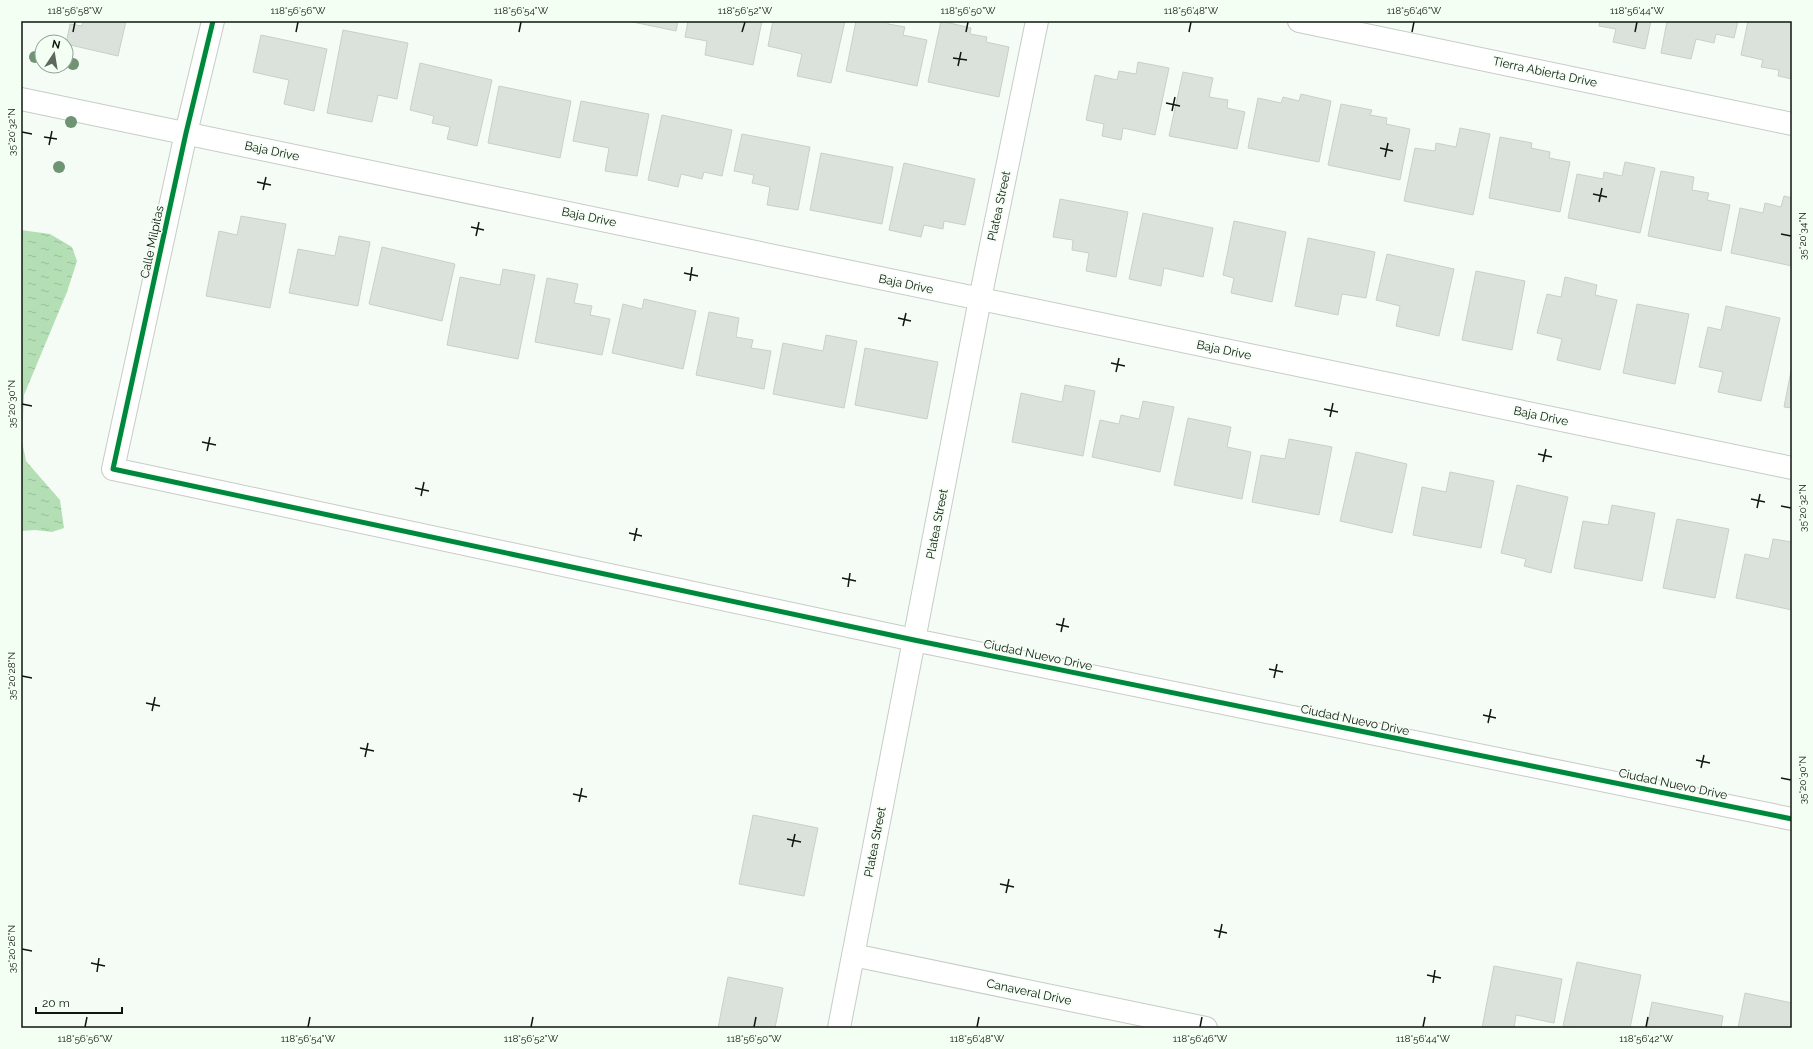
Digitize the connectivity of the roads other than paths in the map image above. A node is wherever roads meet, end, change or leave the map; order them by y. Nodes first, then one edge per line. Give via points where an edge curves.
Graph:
1 (213, 21) edge
2 (1037, 21) edge
3 (1299, 21) edge
4 (21, 99) edge
5 (1792, 124) edge
6 (186, 133) junction
7 (980, 299) junction
8 (114, 468) joint
9 (1792, 468) edge
10 (914, 640) junction
11 (1792, 819) edge
12 (853, 956) junction
13 (839, 1028) edge
14 (1206, 1028) edge

1 - 6 street, Calle Milpitas
2 - 7 street, Platea Street
3 - 5 street, Tierra Abierta Drive
4 - 6 street, Baja Drive
6 - 7 street, Baja Drive
6 - 8 street, Calle Milpitas
7 - 9 street, Baja Drive
7 - 10 street, Platea Street
8 - 10 street, Ciudad Nuevo Drive
10 - 11 street, Ciudad Nuevo Drive
10 - 12 street, Platea Street
12 - 13 street, Platea Street
12 - 14 street, Canaveral Drive

